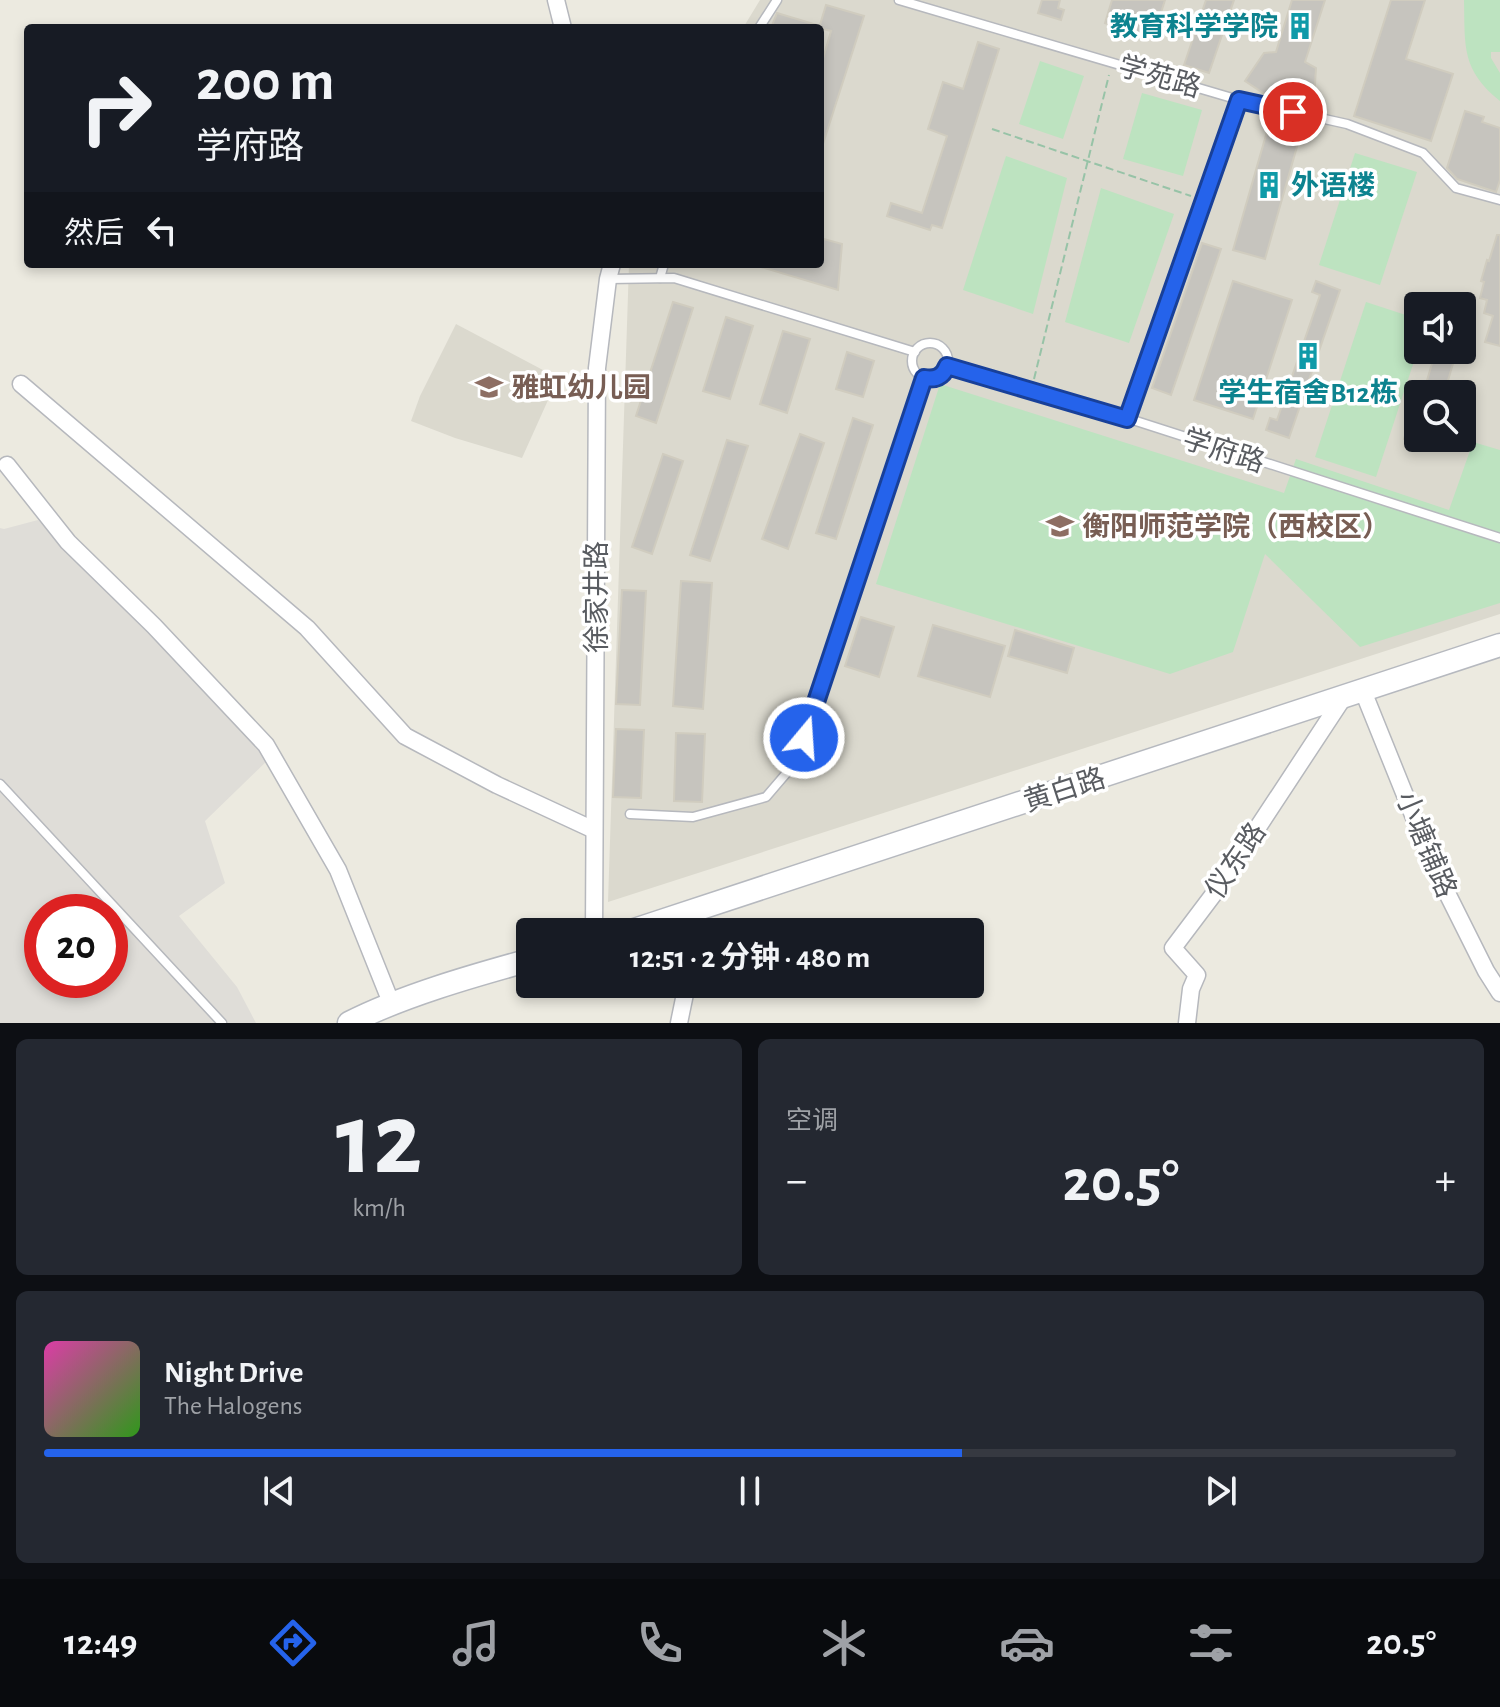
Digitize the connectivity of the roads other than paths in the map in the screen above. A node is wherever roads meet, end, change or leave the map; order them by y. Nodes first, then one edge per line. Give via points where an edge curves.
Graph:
1 (556, 0) edge
2 (777, 0) edge
3 (899, 0) edge
4 (562, 24) edge
5 (762, 24) edge
6 (1239, 100) junction
7 (1500, 200) edge
8 (663, 268) edge
9 (610, 271) edge
10 (660, 278) junction
11 (915, 352) junction
12 (947, 366) junction
13 (924, 378) junction
14 (21, 384) dead end
15 (1127, 419) junction
16 (7, 465) dead end
17 (1500, 538) edge
18 (1500, 645) edge
19 (1353, 695) junction
20 (0, 784) edge
21 (630, 814) dead end
22 (594, 830) junction
23 (698, 909) junction
24 (594, 918) edge
25 (671, 918) edge
26 (698, 918) edge
27 (516, 965) edge
28 (1500, 993) edge
29 (684, 998) edge
30 (392, 1005) junction
31 (222, 1023) edge
32 (349, 1023) edge
33 (679, 1023) edge
34 (1187, 1023) edge

1 - 4 street
2 - 5 lane
3 - 6 lane, 学苑路
6 - 7 lane, 学苑路 via 1385,138 1423,153 1456,188
6 - 15 lane
8 - 10 lane
9 - 10 lane
9 - 22 street, 徐家井路 via 597,368
10 - 11 lane
11 - 12 lane via 935,344 946,353
11 - 13 lane via 913,367
12 - 13 lane via 940,376
12 - 15 lane, 学府路
13 - 21 lane via 796,762 766,797 693,817
14 - 22 street via 307,628 405,736
15 - 17 lane, 学府路
16 - 30 street via 68,542 266,745 338,870
18 - 19 main road, 黄白路
19 - 23 main road, 黄白路
19 - 28 street, 小塘铺路
19 - 34 street, 仪东路 via 1173,948 1197,975
20 - 31 lane
22 - 24 street, 徐家井路
23 - 25 main road, 黄白路
23 - 26 street
27 - 30 main road
29 - 33 street
30 - 32 main road

